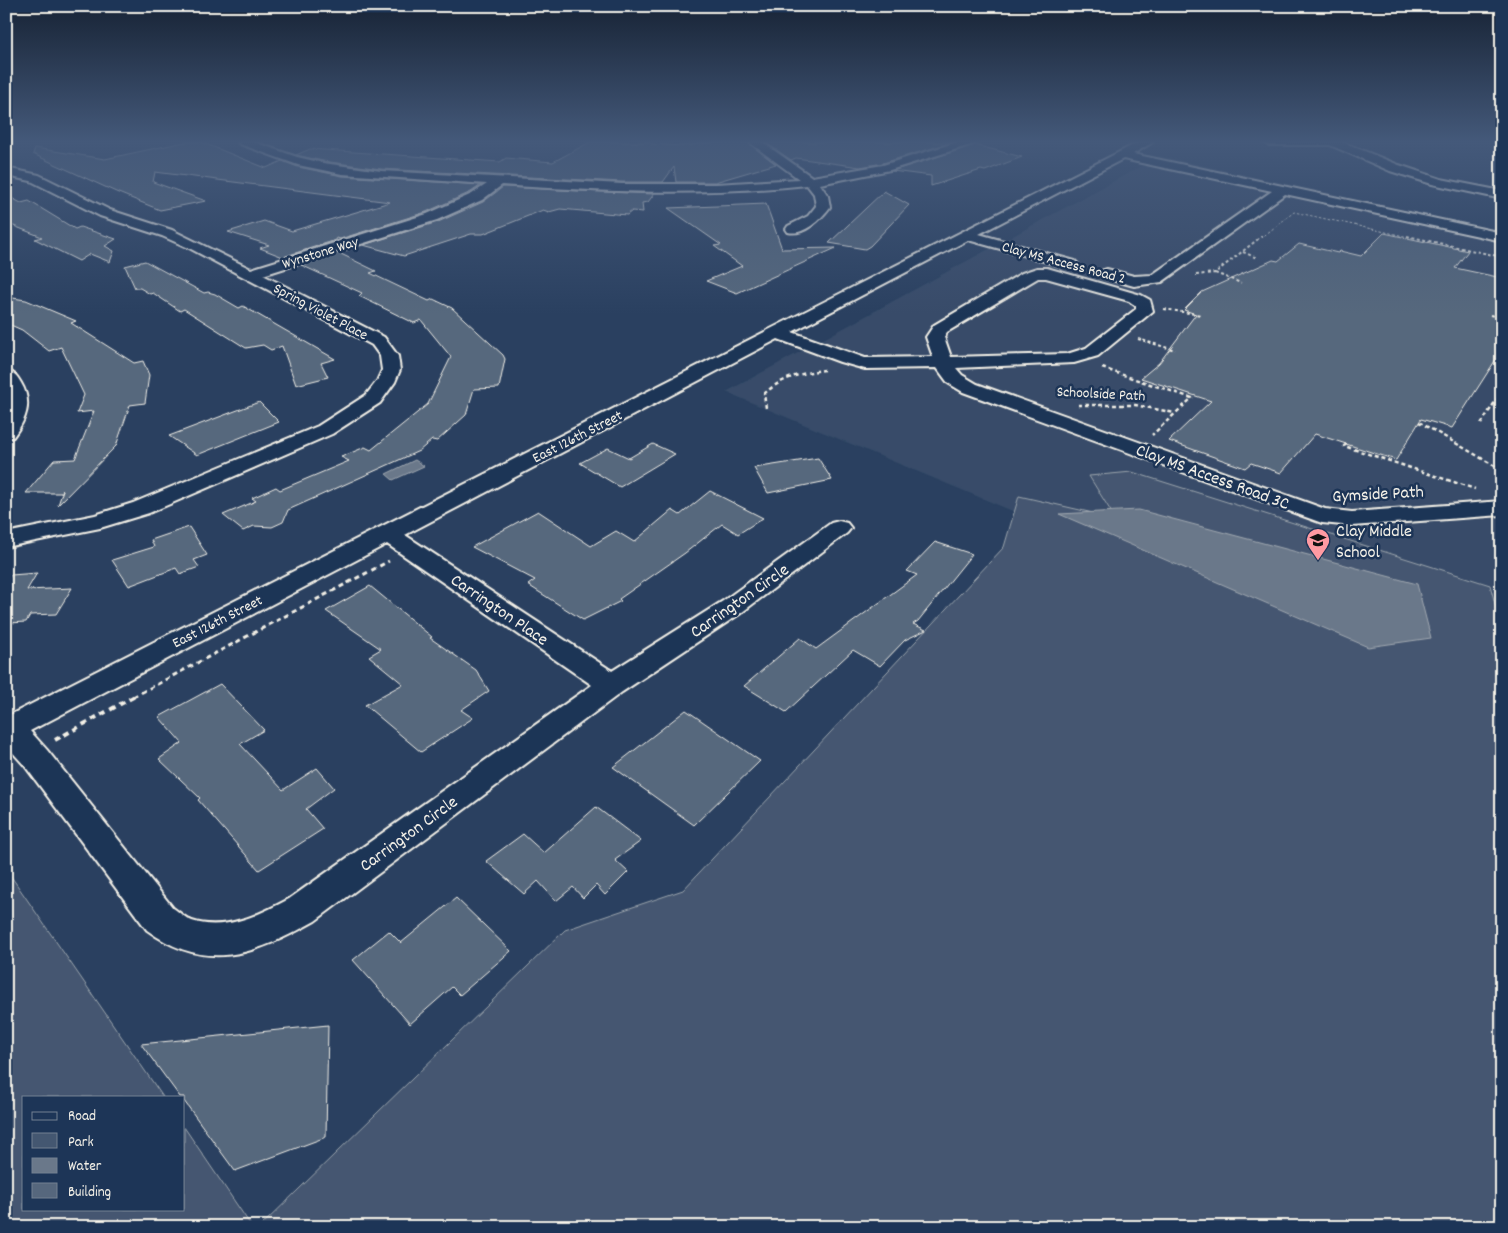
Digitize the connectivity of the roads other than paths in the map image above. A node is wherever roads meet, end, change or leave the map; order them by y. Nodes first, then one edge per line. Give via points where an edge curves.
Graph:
1 (77, 200) edge
2 (470, 200) edge
3 (823, 200) edge
4 (1034, 200) edge
5 (1269, 200) edge
6 (1329, 200) edge
7 (793, 229) dead end
8 (965, 235) junction
9 (1502, 237) edge
10 (250, 274) junction
11 (776, 332) junction
12 (943, 363) junction
13 (6, 376) edge
14 (6, 433) edge
15 (1502, 508) edge
16 (839, 528) dead end
17 (387, 534) junction
18 (6, 540) edge
19 (612, 685) junction
20 (8, 729) edge

1 - 10 street, Spring Violet Place via 105,214 167,233
2 - 10 street, Wynstone Way via 432,217
3 - 7 street via 823,207 813,219
4 - 8 street, East 126th Street
5 - 8 street, Clay MS Access Road 2 via 1156,279 1134,281
6 - 9 street
8 - 11 street, East 126th Street
10 - 18 street, Spring Violet Place via 378,341 389,356 391,370 373,399 325,430 141,508 100,522
11 - 12 street via 856,361
11 - 17 street, East 126th Street
12 - 12 street via 1078,357 1099,347 1144,313 1145,307 1130,296 1047,273 1032,274 940,329 935,337
12 - 15 street, Clay MS Access Road 3C via 955,380 965,386 1322,516 1352,519
13 - 14 street via 15,386 19,400 15,422
16 - 19 street, Carrington Circle via 732,607
17 - 19 street, Carrington Place
17 - 20 street, East 126th Street
19 - 20 street, Carrington Circle via 302,910 271,928 234,938 199,940 172,931

